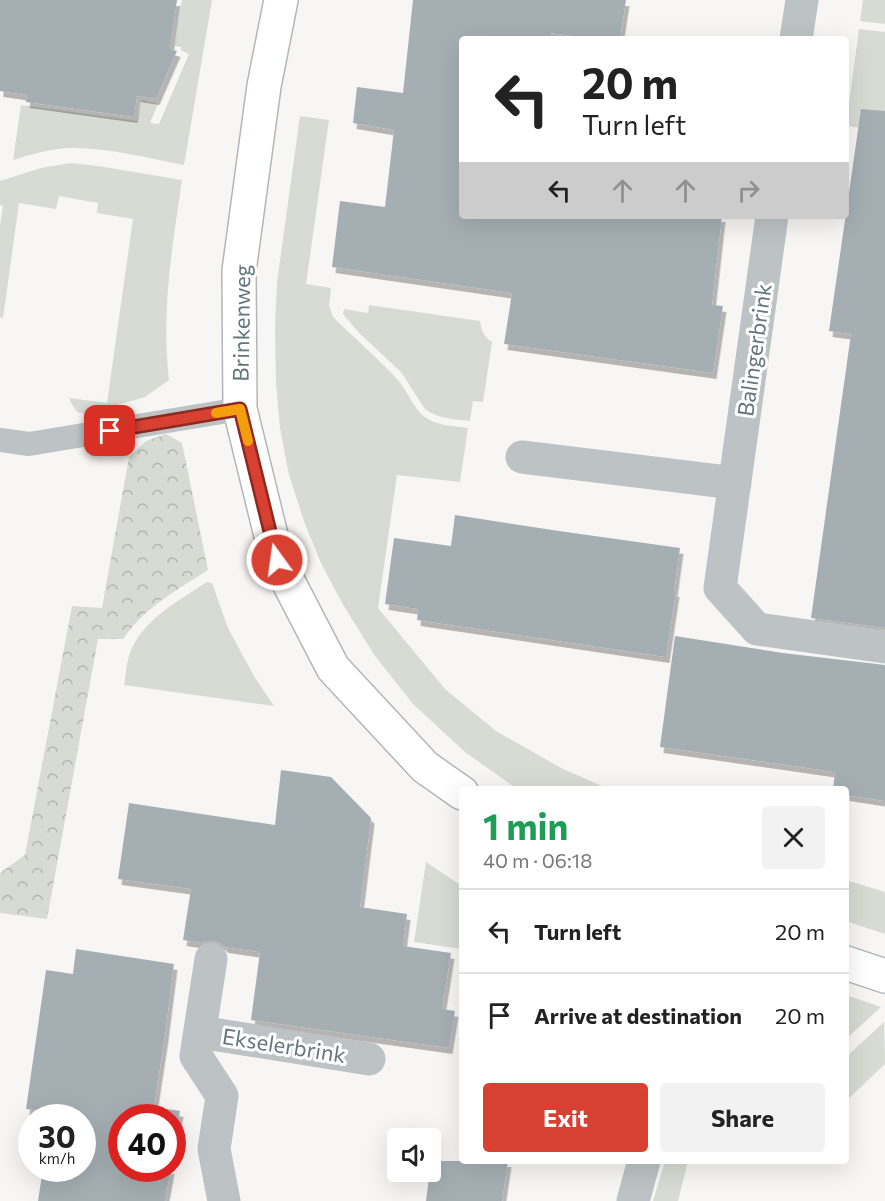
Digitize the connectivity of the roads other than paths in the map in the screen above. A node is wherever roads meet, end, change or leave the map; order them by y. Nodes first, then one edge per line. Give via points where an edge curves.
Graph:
1 (281, 0) edge
2 (802, 0) edge
3 (796, 36) edge
4 (772, 219) edge
5 (240, 409) junction
6 (0, 440) edge
7 (522, 457) dead end
8 (735, 483) junction
9 (885, 647) edge
10 (459, 790) edge
11 (211, 959) dead end
12 (849, 964) edge
13 (885, 976) edge
14 (200, 1032) junction
15 (369, 1059) dead end
16 (643, 1164) edge
17 (224, 1201) edge
18 (633, 1201) edge

1 - 5 street, Brinkenweg via 264,86 239,271
2 - 3 street
4 - 8 street, Balingerbrink
5 - 6 lane via 29,444
5 - 10 street, Brinkenweg via 277,560 333,668 425,767
7 - 8 street
8 - 9 street, Balingerbrink via 720,588 757,629
11 - 14 street, Ekselerbrink
12 - 13 street
14 - 15 street, Ekselerbrink
14 - 17 street, Ekselerbrink via 196,1056 222,1096 214,1149
16 - 18 street

